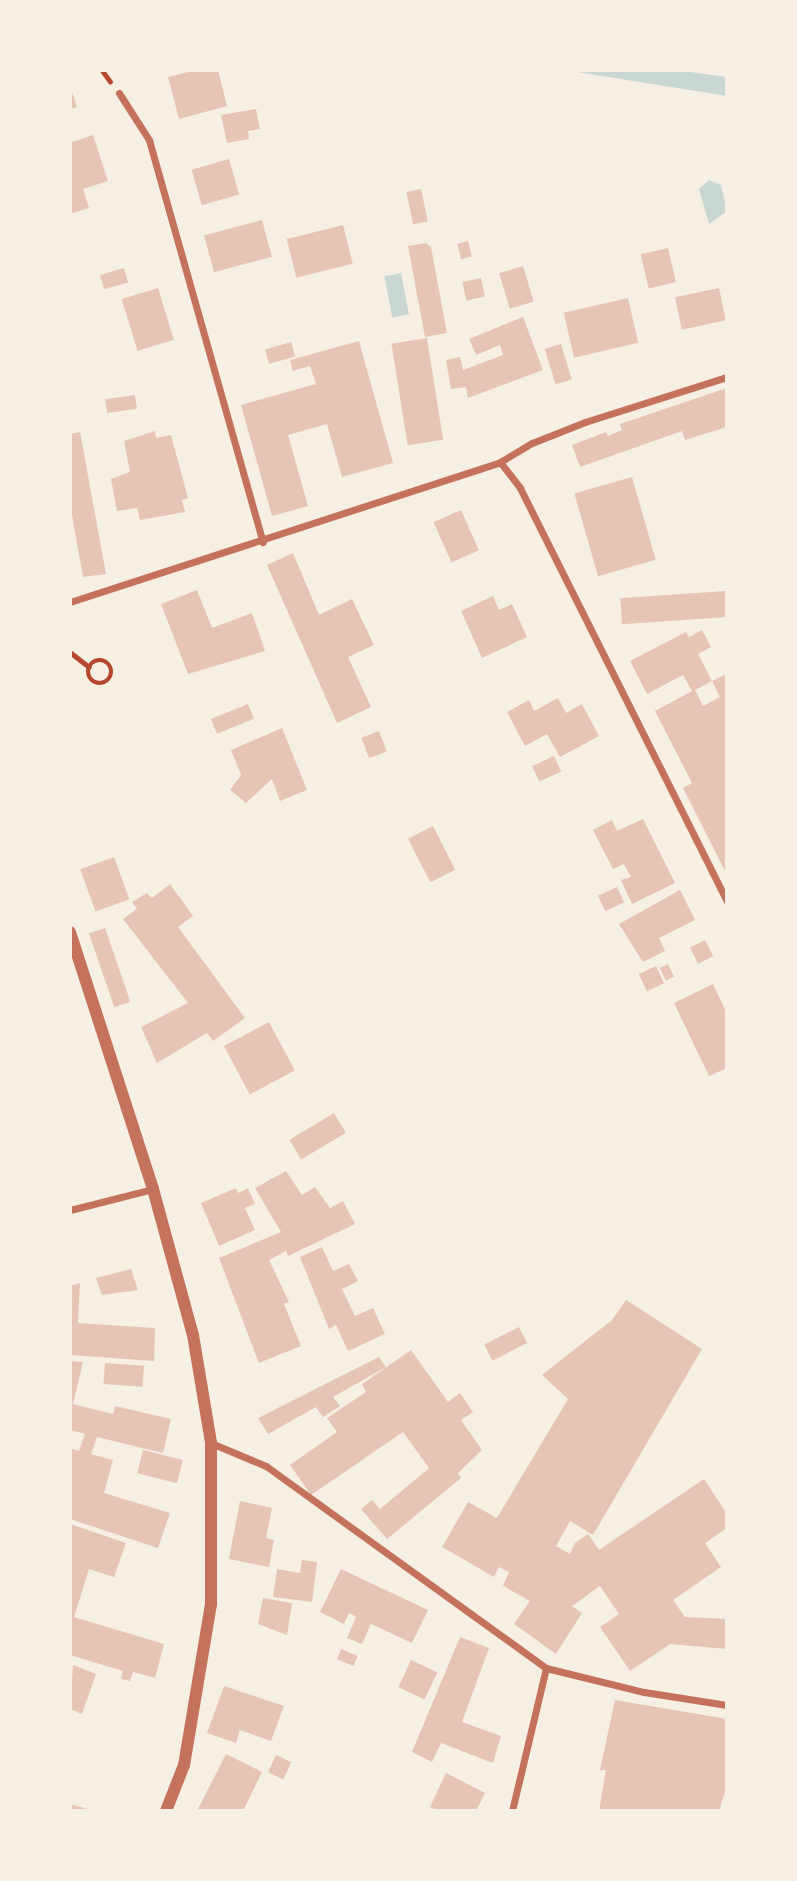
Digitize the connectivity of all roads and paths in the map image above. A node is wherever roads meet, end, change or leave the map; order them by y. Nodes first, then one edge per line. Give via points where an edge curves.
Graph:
1 (119, 93) dead end
2 (727, 377) edge
3 (500, 463) junction
4 (263, 542) junction
5 (70, 602) edge
6 (70, 652) edge
7 (89, 667) junction
8 (727, 901) edge
9 (70, 932) edge
10 (153, 1189) junction
11 (70, 1210) edge
12 (211, 1443) junction
13 (546, 1668) junction
14 (727, 1705) edge
15 (166, 1811) edge
16 (512, 1811) edge

1 - 4 street via 149,140
2 - 3 street via 584,422 532,443
3 - 4 street
3 - 8 street via 520,488
4 - 5 street
6 - 7 path
7 - 7 path via 104,661 112,675 99,684 89,678
9 - 10 street
10 - 11 street
10 - 12 street via 192,1335
12 - 13 street via 266,1466
12 - 15 street via 211,1604 184,1765
13 - 14 street via 644,1692
13 - 16 street

